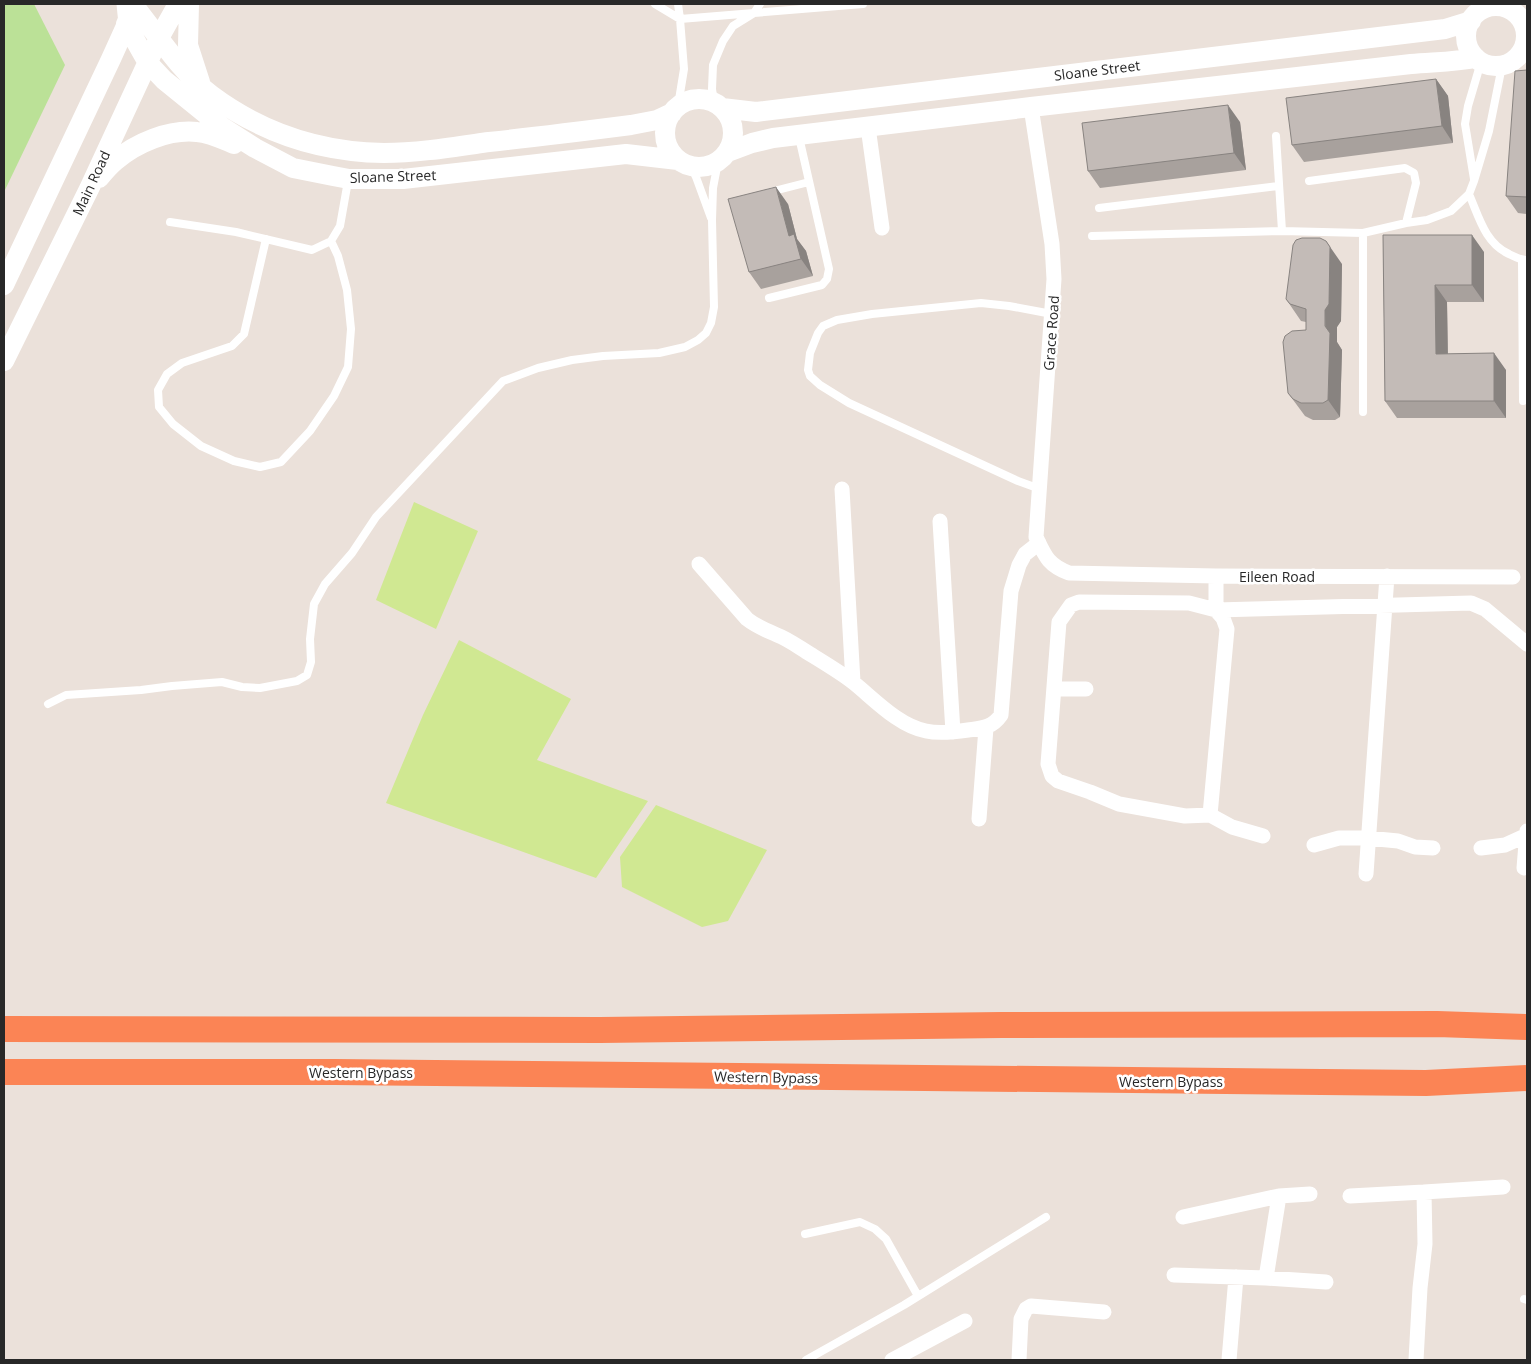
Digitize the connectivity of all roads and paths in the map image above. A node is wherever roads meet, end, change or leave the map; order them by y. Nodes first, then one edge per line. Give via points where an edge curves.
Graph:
1 (178, 4) edge
2 (189, 4) edge
3 (655, 4) edge
4 (678, 4) edge
5 (760, 4) edge
6 (863, 4) edge
7 (1493, 5) edge
8 (131, 8) edge
9 (754, 13) junction
10 (680, 19) junction
11 (1524, 20) edge
12 (1471, 21) junction
13 (159, 38) junction
14 (1516, 58) edge
15 (1478, 60) junction
16 (148, 63) junction
17 (201, 85) junction
18 (922, 92) junction
19 (827, 103) junction
20 (718, 105) junction
21 (1031, 107) junction
22 (784, 108) junction
23 (675, 109) junction
24 (869, 127) junction
25 (799, 135) junction
26 (1276, 136) dead end
27 (723, 157) junction
28 (684, 163) junction
29 (293, 168) junction
30 (349, 179) junction
31 (1309, 181) dead end
32 (1474, 181) junction
33 (809, 182) junction
34 (1278, 186) junction
35 (89, 189) junction
36 (766, 193) edge
37 (1469, 194) junction
38 (1099, 208) dead end
39 (712, 220) junction
40 (170, 222) dead end
41 (1406, 223) junction
42 (882, 228) dead end
43 (1282, 231) junction
44 (1363, 233) junction
45 (1092, 236) dead end
46 (266, 240) junction
47 (331, 241) junction
48 (1524, 260) edge
49 (4, 285) edge
50 (769, 298) dead end
51 (1053, 314) junction
52 (4, 361) edge
53 (1523, 400) dead end
54 (1363, 412) dead end
55 (842, 489) dead end
56 (1040, 489) junction
57 (940, 521) dead end
58 (1039, 543) junction
59 (1046, 558) joint
60 (699, 564) dead end
61 (1216, 576) junction
62 (1387, 576) junction
63 (1513, 577) dead end
64 (1386, 606) junction
65 (1216, 610) junction
66 (1527, 644) edge
67 (853, 682) junction
68 (1054, 689) junction
69 (1086, 689) dead end
70 (48, 704) dead end
71 (986, 728) junction
72 (952, 732) junction
73 (1210, 815) junction
74 (979, 818) dead end
75 (1527, 832) edge
76 (1527, 835) edge
77 (1263, 836) dead end
78 (1368, 838) junction
79 (1314, 845) dead end
80 (1433, 848) dead end
81 (1482, 848) dead end
82 (1524, 868) dead end
83 (1366, 874) dead end
84 (1527, 1018) edge
85 (1437, 1024) junction
86 (1527, 1027) edge
87 (4, 1029) edge
88 (4, 1072) edge
89 (1527, 1078) edge
90 (1426, 1084) junction
91 (1527, 1084) edge
92 (1503, 1187) dead end
93 (1424, 1192) junction
94 (1310, 1194) dead end
95 (1279, 1196) junction
96 (1350, 1196) dead end
97 (1046, 1217) dead end
98 (1183, 1217) dead end
99 (805, 1234) dead end
100 (1174, 1275) dead end
101 (1236, 1277) junction
102 (1266, 1278) junction
103 (1326, 1282) dead end
104 (918, 1296) junction
105 (1104, 1312) dead end
106 (965, 1321) dead end
107 (806, 1360) edge
108 (892, 1360) edge
109 (1019, 1360) edge
110 (1229, 1360) edge
111 (1416, 1360) edge

1 - 13 street, Main Road
2 - 17 street via 188,45
3 - 10 lane
4 - 10 lane
5 - 9 lane
6 - 9 lane
7 - 11 street
7 - 12 street via 1476,14
8 - 13 street, Sloane Street
8 - 16 street, Sloane Street
8 - 49 street via 107,68
9 - 10 lane
9 - 20 lane via 733,26 716,54 712,80
10 - 23 lane via 684,69
11 - 14 street via 1526,39
12 - 15 street via 1467,40
12 - 18 street, Sloane Street via 1445,29
13 - 16 street, Main Road
13 - 17 street, Sloane Street via 174,59
14 - 15 street via 1491,66
14 - 32 lane
15 - 21 street, Sloane Street
15 - 32 lane via 1465,124
16 - 29 street, Sloane Street via 222,127
16 - 35 street, Main Road
17 - 23 street, Sloane Street via 249,120 294,139 384,153 631,125 657,120
18 - 19 street, Sloane Street
18 - 21 street via 945,97 1024,92
19 - 22 street, Sloane Street
19 - 24 street via 861,114
20 - 22 street, Sloane Street via 756,112
20 - 23 street via 696,99
20 - 27 street via 729,115 734,134 732,144
21 - 24 street, Sloane Street
21 - 51 street, Grace Road via 1052,244
22 - 25 street
23 - 28 street via 667,122 666,142 671,152
24 - 25 street, Sloane Street
24 - 42 street
25 - 27 street, Sloane Street via 762,140
25 - 33 lane
26 - 34 lane
27 - 28 street via 700,167
27 - 39 lane via 713,188
28 - 30 street, Sloane Street via 626,154 403,179
28 - 39 lane via 696,177
29 - 30 street, Sloane Street
29 - 35 street via 220,138 197,132 177,132 132,149 114,162
30 - 47 lane via 340,226
31 - 41 lane via 1405,168 1414,173 1416,183
32 - 37 lane
33 - 36 lane
33 - 50 lane via 829,269 827,279 822,285
34 - 38 lane
34 - 43 lane
35 - 52 street, Main Road
37 - 41 lane via 1451,210 1427,220
37 - 48 lane via 1491,242 1500,250
39 - 70 lane via 714,307 706,333 685,347 659,353 572,360 503,381 376,517 352,553 325,584 314,604 311,662 307,675 260,688 222,682 66,695
40 - 46 lane
41 - 44 lane
43 - 44 lane
43 - 45 lane
44 - 54 lane
46 - 47 lane via 312,250
46 - 47 lane via 244,334 232,346 182,363 167,374 158,390 159,407 173,424 201,446 234,461 260,467 282,462 310,431 348,368 351,329 348,290
48 - 53 lane
51 - 56 street, Grace Road
51 - 56 lane via 981,303 837,320 823,326 818,333 810,353 808,370 820,385 849,402
55 - 67 street
56 - 58 street, Grace Road via 1036,537
57 - 72 street
58 - 59 street, Grace Road
58 - 71 street via 1025,554 1019,565 1012,591 1002,710 997,721
59 - 61 street, Eileen Road via 1052,565 1069,573
60 - 67 street via 747,619
61 - 62 street, Eileen Road
61 - 65 street
62 - 63 street, Eileen Road
62 - 64 street
64 - 65 street
64 - 66 street via 1471,603 1485,609
64 - 78 street
65 - 68 street via 1189,603 1079,602 1071,605 1059,622
65 - 73 street via 1227,629
67 - 72 street via 881,707 916,728 927,732
68 - 69 street
68 - 73 street via 1048,764 1052,776 1058,781 1119,804 1185,816
71 - 72 street
71 - 74 street
73 - 77 street via 1232,827
75 - 76 street
76 - 81 street via 1505,845
76 - 82 street
78 - 79 street via 1338,838
78 - 80 street
78 - 83 street
84 - 85 highway
85 - 86 highway
85 - 87 highway via 600,1030
88 - 90 highway, Western Bypass via 354,1072
89 - 90 highway, Western Bypass
90 - 91 highway
92 - 93 street
93 - 96 street
93 - 111 street via 1425,1244
94 - 95 street
95 - 98 street
95 - 102 street
97 - 104 lane
99 - 104 lane via 860,1222 875,1229 886,1239
100 - 101 street
101 - 102 street
101 - 110 street
102 - 103 street
104 - 107 lane
105 - 109 street via 1026,1308 1021,1319
106 - 108 street

